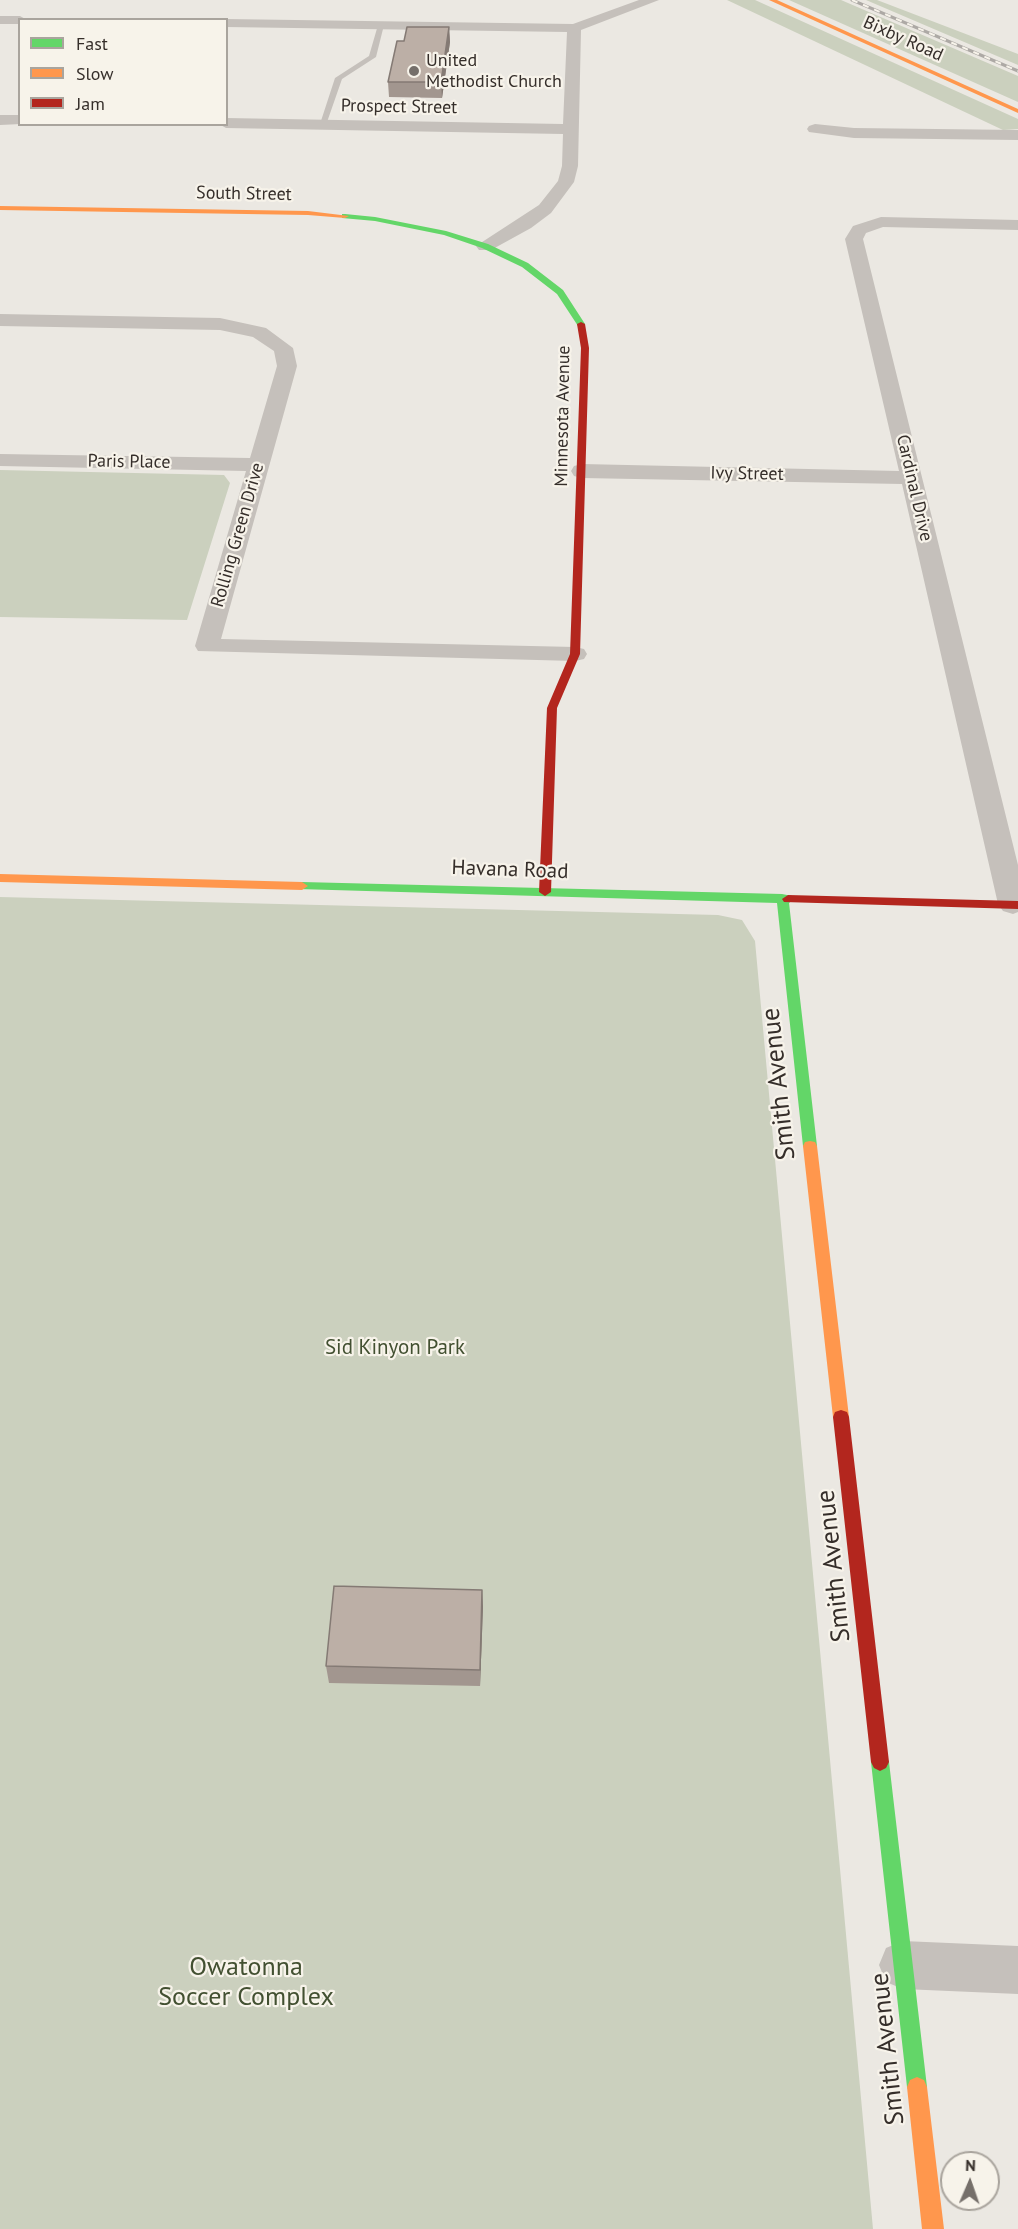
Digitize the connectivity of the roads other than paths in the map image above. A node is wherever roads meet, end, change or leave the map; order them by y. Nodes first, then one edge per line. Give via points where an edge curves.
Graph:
1 (652, 0) edge
2 (772, 0) edge
3 (291, 8) dead end
4 (0, 20) edge
5 (18, 20) edge
6 (228, 22) edge
7 (284, 23) junction
8 (381, 25) junction
9 (574, 28) junction
10 (1018, 111) edge
11 (0, 120) edge
12 (18, 120) edge
13 (228, 123) edge
14 (322, 125) junction
15 (571, 129) junction
16 (815, 129) dead end
17 (1018, 135) edge
18 (0, 208) edge
19 (1018, 225) edge
20 (484, 246) junction
21 (0, 320) edge
22 (0, 460) edge
23 (259, 465) junction
24 (582, 471) junction
25 (911, 478) junction
26 (575, 654) junction
27 (0, 878) edge
28 (544, 892) junction
29 (782, 898) junction
30 (1016, 905) edge
31 (903, 1965) junction
32 (1018, 1970) edge
33 (933, 2229) edge

1 - 9 street
2 - 10 street, Bixby Road
3 - 7 street
4 - 5 street
6 - 7 street
7 - 8 street
8 - 9 street
8 - 14 lane via 372,57 339,78
9 - 15 street
11 - 12 street
13 - 14 street, Prospect Street
14 - 15 street, Prospect Street
15 - 20 street via 570,166 556,197 525,224
16 - 17 street
18 - 20 street, South Street via 337,215 411,225
19 - 25 street, Cardinal Drive via 881,222 854,235
20 - 24 street, Minnesota Avenue via 542,276 574,309 583,328
21 - 23 street, Rolling Green Drive via 220,324 273,339 283,348 287,366
22 - 23 street, Paris Place
23 - 26 street, Rolling Green Drive via 207,646
24 - 25 street, Ivy Street
24 - 26 street, Minnesota Avenue
25 - 30 street, Cardinal Drive
26 - 28 street, Minnesota Avenue via 552,708
27 - 28 street, Havana Road
28 - 29 street, Havana Road
29 - 30 street, Havana Road
29 - 31 street, Smith Avenue
31 - 32 street
31 - 33 street, Smith Avenue

